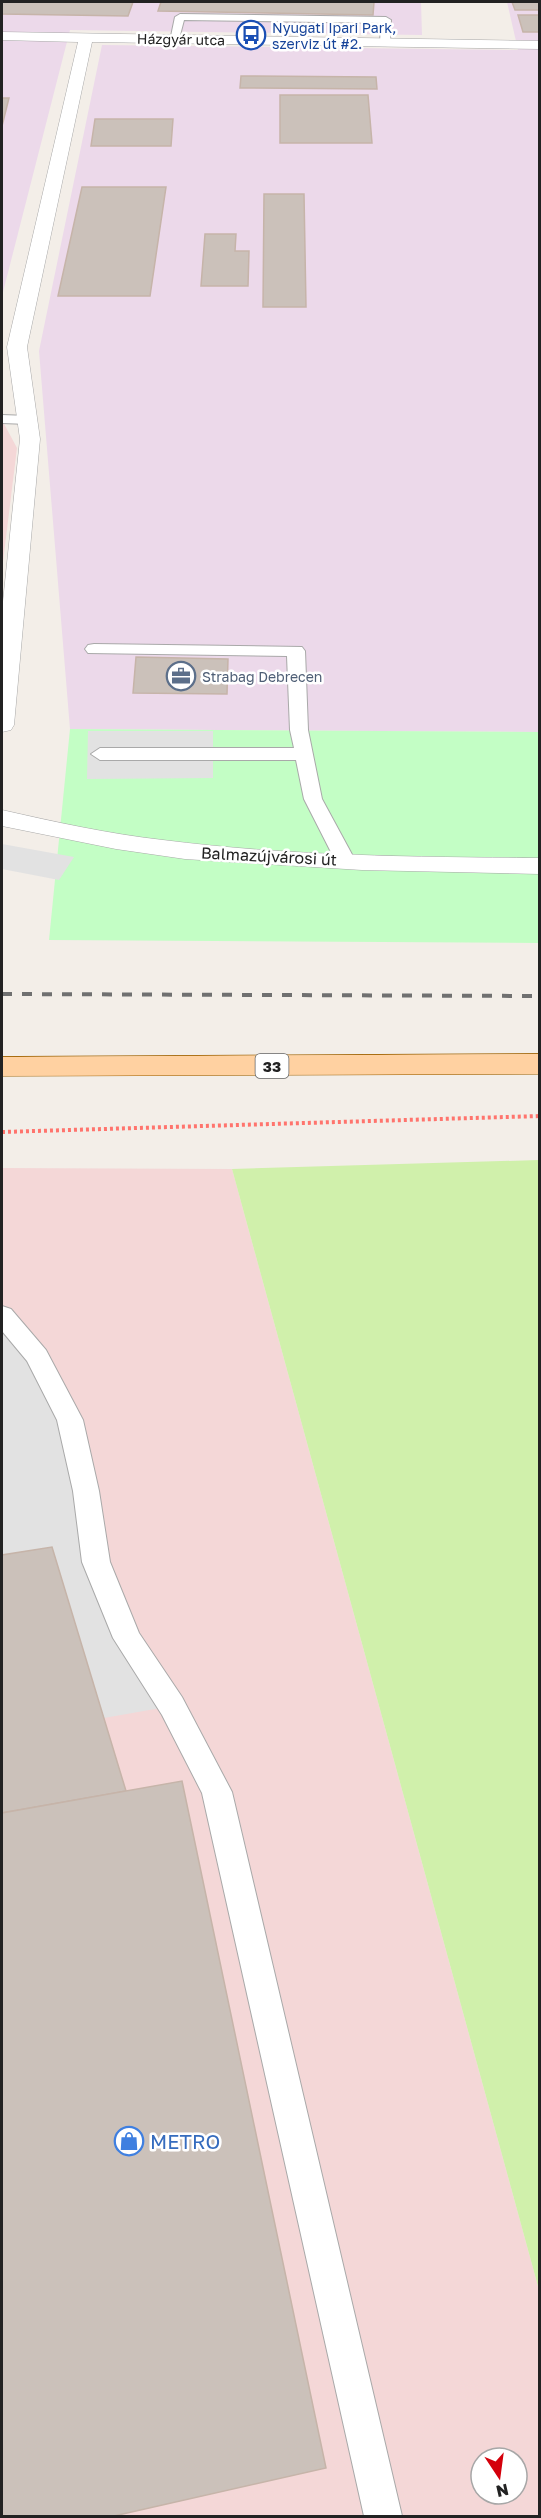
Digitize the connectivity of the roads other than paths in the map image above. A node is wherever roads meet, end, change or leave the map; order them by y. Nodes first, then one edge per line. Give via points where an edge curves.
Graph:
1 (2, 36) edge
2 (86, 38) junction
3 (174, 39) junction
4 (385, 43) junction
5 (540, 45) edge
6 (2, 419) edge
7 (28, 420) junction
8 (94, 649) dead end
9 (2, 725) edge
10 (100, 754) dead end
11 (304, 754) junction
12 (2, 818) edge
13 (345, 860) junction
14 (540, 866) edge
15 (540, 1064) edge
16 (2, 1067) edge
17 (2, 1315) edge
18 (383, 2517) edge

1 - 2 street, Házgyár utca
2 - 3 street, Házgyár utca
2 - 7 street via 17,347
3 - 4 street, Házgyár utca
3 - 4 lane via 180,17 386,20
4 - 5 street, Házgyár utca
6 - 7 lane
7 - 9 street via 30,439
8 - 11 lane via 296,651 299,730
10 - 11 lane
11 - 13 lane via 313,799
12 - 13 street, Balmazújvárosi út via 105,840 185,851
13 - 14 street, Balmazújvárosi út
15 - 16 main road, 33
17 - 18 lane via 37,1356 70,1420 96,1562 127,1638 172,1706 217,1792

